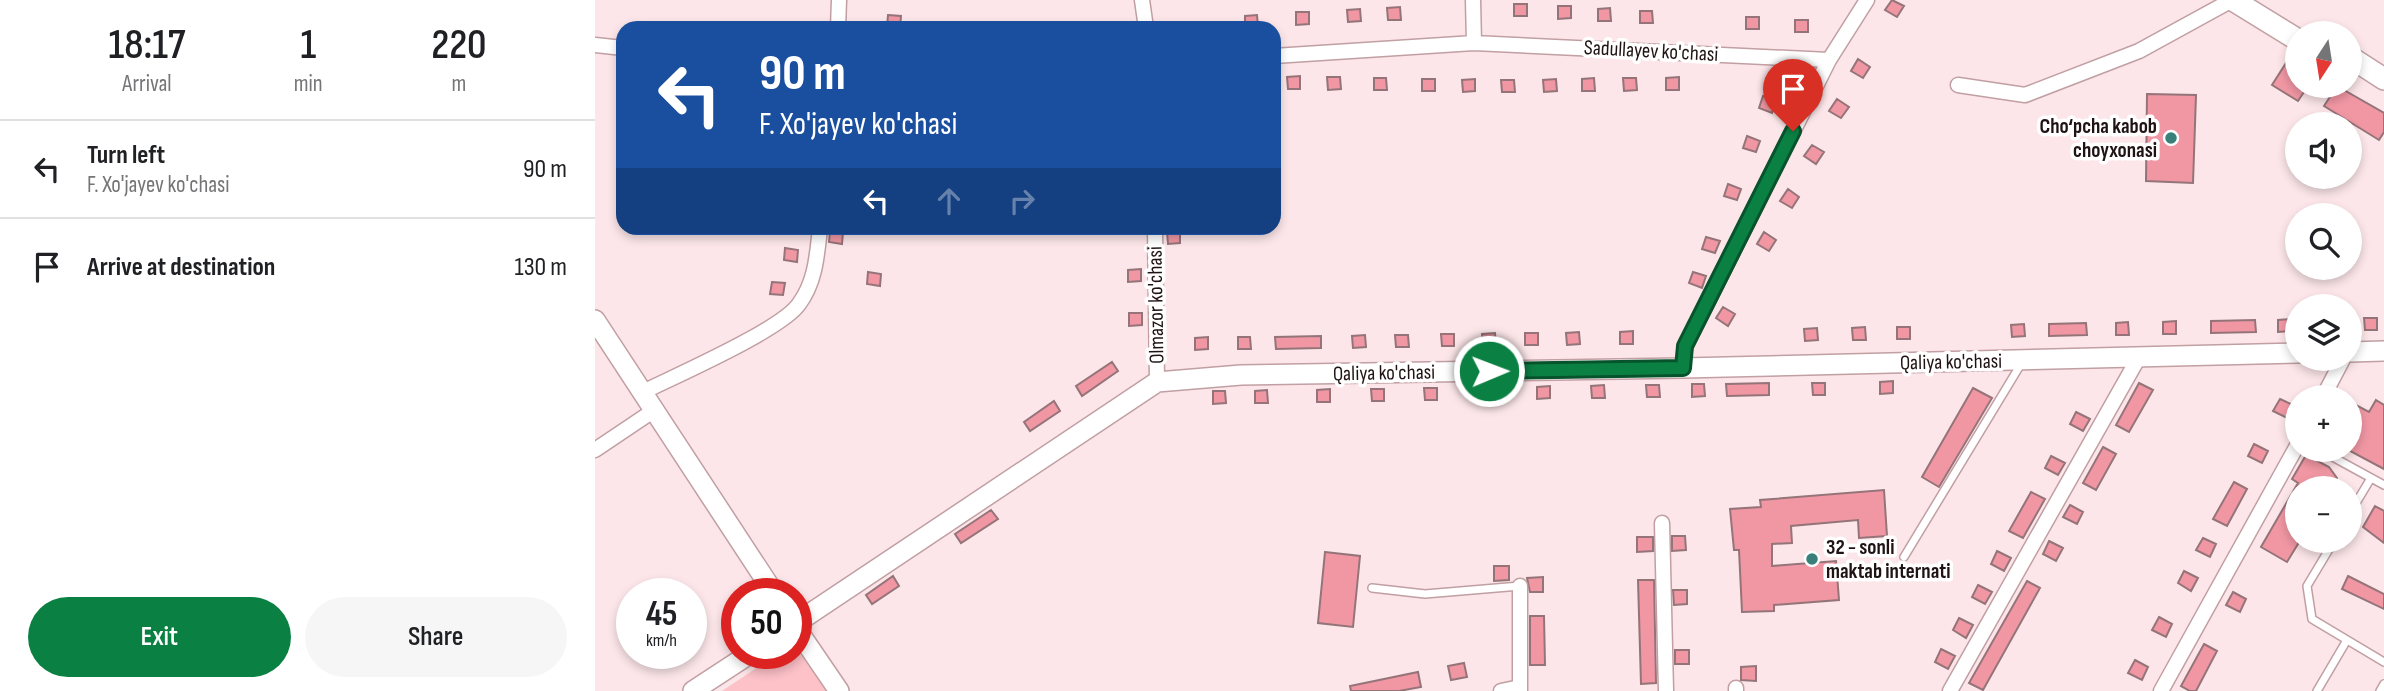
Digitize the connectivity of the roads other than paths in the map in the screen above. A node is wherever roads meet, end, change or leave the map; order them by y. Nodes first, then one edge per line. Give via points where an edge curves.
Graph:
1 (839, 0) edge
2 (1142, 0) edge
3 (1473, 0) edge
4 (1867, 0) edge
5 (2232, 0) edge
6 (2248, 2) edge
7 (838, 21) edge
8 (1145, 21) edge
9 (2288, 21) edge
10 (2285, 30) edge
11 (1474, 43) junction
12 (595, 45) edge
13 (616, 47) edge
14 (1281, 56) edge
15 (1829, 60) junction
16 (2363, 65) edge
17 (2384, 79) edge
18 (2363, 81) edge
19 (1958, 85) dead end
20 (2384, 94) edge
21 (819, 235) edge
22 (1155, 235) edge
23 (595, 320) edge
24 (2384, 351) edge
25 (2362, 352) edge
26 (2285, 353) edge
27 (2139, 357) junction
28 (2024, 360) junction
29 (1683, 368) junction
30 (1157, 382) junction
31 (641, 393) junction
32 (653, 411) junction
33 (595, 450) edge
34 (2288, 462) edge
35 (2342, 462) edge
36 (2371, 478) junction
37 (2384, 485) edge
38 (2362, 493) edge
39 (1662, 523) dead end
40 (2327, 553) edge
41 (1904, 556) dead end
42 (764, 578) edge
43 (1520, 586) joint
44 (1372, 588) dead end
45 (812, 614) edge
46 (2347, 640) junction
47 (812, 650) edge
48 (2384, 662) edge
49 (727, 669) edge
50 (2384, 684) edge
51 (1520, 689) edge
52 (693, 691) edge
53 (839, 691) edge
54 (1501, 691) edge
55 (1666, 691) edge
56 (1950, 691) edge
57 (2161, 691) edge
58 (2317, 691) edge
59 (2380, 691) edge

1 - 7 street
2 - 8 street
3 - 11 street
4 - 15 street
5 - 6 main road
5 - 19 street via 2139,51 2025,95
6 - 9 main road
6 - 10 main road
11 - 14 street, Sadullayev ko'chasi
11 - 15 street, Sadullayev ko'chasi
12 - 13 street
15 - 29 street via 1685,346
16 - 17 main road
18 - 20 main road
21 - 31 street via 812,281 799,305 767,329
22 - 30 street, Olmazor ko'chasi
23 - 31 main road
24 - 25 main road
26 - 27 main road, Qaliya ko'chasi
27 - 28 main road, Qaliya ko'chasi
27 - 56 street
28 - 29 main road, Qaliya ko'chasi
28 - 41 lane
29 - 30 main road, Qaliya ko'chasi via 1241,375
30 - 45 main road, Qaliya ko'chasi
31 - 32 main road
32 - 33 street
32 - 42 main road
34 - 57 street
35 - 36 lane
36 - 37 lane
36 - 38 lane
39 - 55 street
40 - 46 lane via 2307,586 2312,619
43 - 44 lane via 1425,594
43 - 51 street
46 - 48 lane
46 - 58 lane
47 - 53 main road
49 - 52 main road
50 - 59 lane
51 - 54 street

